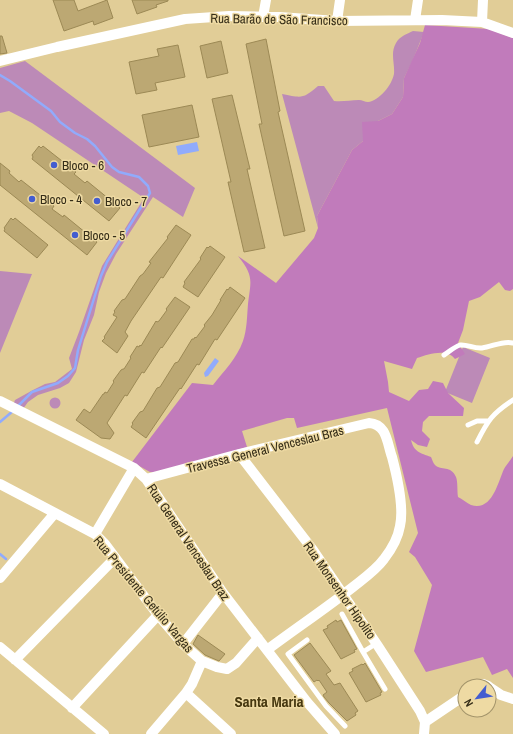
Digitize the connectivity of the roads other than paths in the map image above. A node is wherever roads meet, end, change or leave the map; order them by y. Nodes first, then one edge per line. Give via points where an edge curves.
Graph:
1 (266, 0) edge
2 (340, 0) edge
3 (418, 0) edge
4 (483, 0) edge
5 (263, 17) junction
6 (415, 20) junction
7 (337, 21) junction
8 (482, 22) junction
9 (513, 33) edge
10 (0, 61) edge
11 (513, 343) edge
12 (444, 355) dead end
13 (513, 400) edge
14 (5, 404) edge
15 (488, 421) junction
16 (468, 425) dead end
17 (477, 442) dead end
18 (239, 454) junction
19 (134, 468) junction
20 (146, 479) junction
21 (0, 484) edge
22 (55, 513) junction
23 (95, 534) junction
24 (115, 558) junction
25 (0, 578) edge
26 (223, 593) junction
27 (344, 594) junction
28 (342, 614) dead end
29 (158, 615) junction
30 (258, 638) junction
31 (307, 640) dead end
32 (377, 643) junction
33 (183, 644) junction
34 (0, 647) edge
35 (267, 650) junction
36 (363, 652) junction
37 (15, 660) junction
38 (202, 661) junction
39 (385, 689) dead end
40 (315, 691) junction
41 (497, 692) edge
42 (186, 693) junction
43 (305, 699) junction
44 (513, 699) edge
45 (457, 700) edge
46 (72, 708) junction
47 (425, 722) junction
48 (345, 726) dead end
49 (104, 734) edge
50 (151, 734) edge
51 (231, 734) edge
52 (335, 734) edge
53 (424, 734) edge

1 - 5 street
2 - 7 street
3 - 6 street
4 - 8 street
5 - 7 street, Rua Barão de São Francisco
5 - 10 street, Rua Barão de São Francisco via 185,19
6 - 7 street, Rua Barão de São Francisco
6 - 8 street, Rua Barão de São Francisco
8 - 9 street, Rua Barão de São Francisco
11 - 12 lane via 481,348 462,345
13 - 15 lane via 499,409
14 - 19 street, Rua General Venceslau Braz
15 - 16 lane via 477,421
15 - 17 lane
18 - 20 street, Travessa General Venceslau Bras
18 - 27 street, Rua Monsenhor Hipolito
18 - 27 street, Travessa General Venceslau Bras via 369,423 376,423 382,428 396,477 401,508 400,526 395,541 384,559
19 - 20 street, Rua General Venceslau Braz
19 - 23 street
20 - 26 street, Rua General Venceslau Braz
21 - 22 street, Rua Presidente Getúlio Vargas
22 - 23 street, Rua Presidente Getúlio Vargas
22 - 25 street
23 - 24 street, Rua Presidente Getúlio Vargas
24 - 29 street, Rua Presidente Getúlio Vargas
24 - 37 street
26 - 30 street, Rua General Venceslau Braz
26 - 33 street
27 - 32 street, Rua Monsenhor Hipolito
27 - 35 street
28 - 36 lane
29 - 33 street, Rua Presidente Getúlio Vargas
29 - 46 street
30 - 35 street, Rua General Venceslau Braz
30 - 38 street via 236,663 227,669
31 - 40 lane via 288,654
32 - 36 lane
32 - 47 street, Rua Monsenhor Hipolito
33 - 38 street, Rua Presidente Getúlio Vargas
34 - 37 street
35 - 43 street, Rua General Venceslau Braz
36 - 39 lane
37 - 46 street
38 - 42 street
40 - 43 lane
40 - 48 lane
41 - 44 street
42 - 50 street
42 - 51 street
43 - 52 street, Rua General Venceslau Braz
45 - 47 street
46 - 49 street
47 - 53 street

